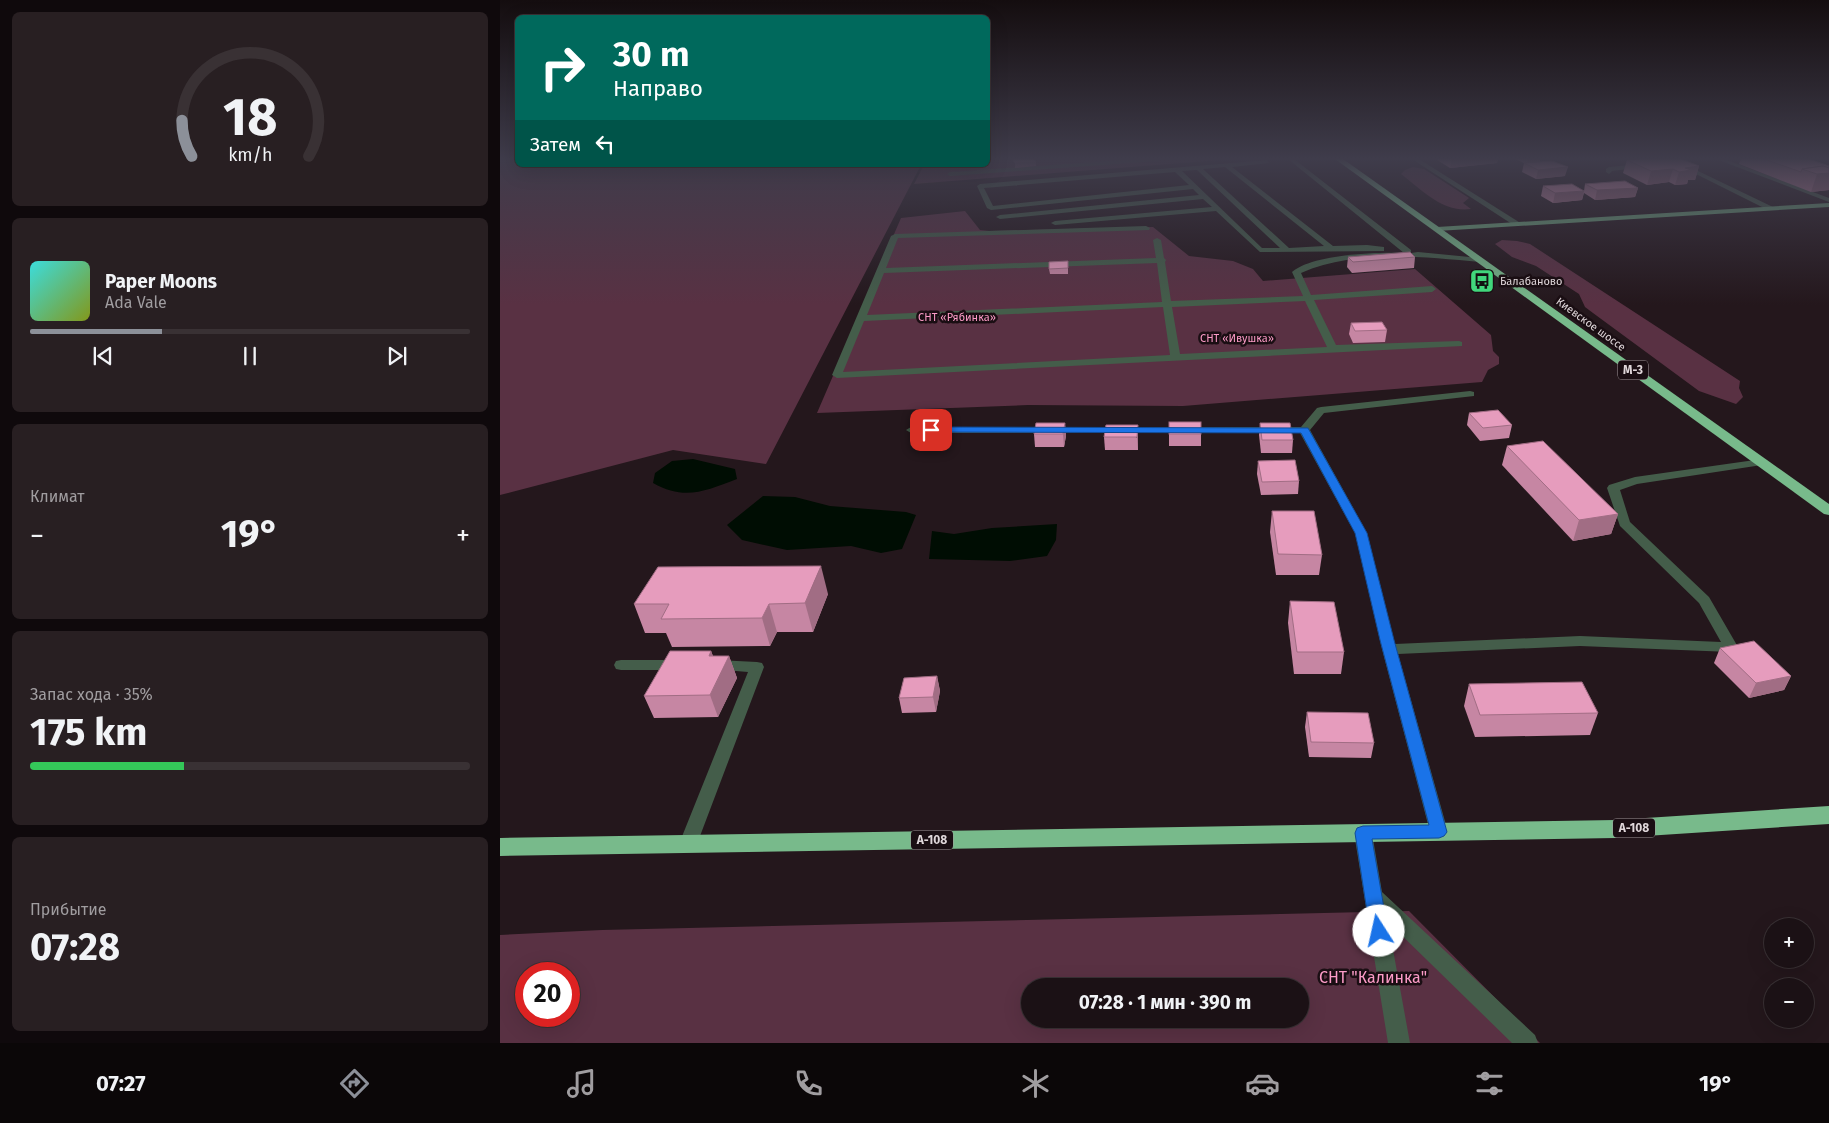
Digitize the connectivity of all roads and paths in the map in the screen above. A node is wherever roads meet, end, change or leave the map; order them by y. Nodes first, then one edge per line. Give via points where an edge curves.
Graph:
1 (1096, 208) edge
2 (1241, 208) edge
3 (1280, 208) edge
4 (1354, 208) edge
5 (1408, 208) edge
6 (1493, 208) edge
7 (1771, 208) joint
8 (1776, 208) edge
9 (1217, 209) joint
10 (1000, 217) dead end
11 (1518, 224) junction
12 (1028, 225) dead end
13 (1146, 228) dead end
14 (1437, 229) junction
15 (1157, 240) dead end
16 (1332, 249) junction
17 (1287, 250) junction
18 (1408, 252) junction
19 (1426, 256) junction
20 (1162, 260) junction
21 (1480, 260) junction
22 (880, 271) junction
23 (1432, 289) dead end
24 (1307, 298) junction
25 (1169, 304) junction
26 (860, 318) junction
27 (1459, 344) dead end
28 (1339, 349) junction
29 (1176, 360) junction
30 (1470, 394) dead end
31 (911, 430) dead end
32 (1304, 430) junction
33 (1762, 462) junction
34 (1829, 511) edge
35 (1389, 649) junction
36 (621, 665) dead end
37 (1829, 815) edge
38 (1439, 832) junction
39 (1363, 833) junction
40 (688, 844) junction
41 (500, 847) edge
42 (1372, 894) junction
43 (1399, 1043) edge
44 (1526, 1043) edge

1 - 10 street
2 - 17 street
3 - 16 street
4 - 18 street
5 - 14 highway, Киевское шоссе / М-3
6 - 11 street
7 - 8 main road
7 - 11 main road
9 - 12 street
9 - 17 street via 1260,250
11 - 14 main road
13 - 22 street via 895,236
14 - 21 highway, Киевское шоссе / М-3
15 - 20 street
16 - 17 street
16 - 18 street via 1367,247
18 - 19 street
19 - 21 street
19 - 24 street via 1371,254 1312,265 1296,272
20 - 22 street
20 - 25 street
21 - 33 highway, Киевское шоссе / М-3
22 - 26 street
23 - 24 street
24 - 25 street
24 - 28 street via 1332,346
25 - 26 street
25 - 29 street
26 - 29 street via 837,376
27 - 28 street
28 - 29 street
30 - 32 street via 1321,410
31 - 32 street
32 - 35 street via 1361,533
33 - 34 highway, Киевское шоссе / М-3
33 - 35 street via 1635,481 1613,488 1624,523 1704,600 1731,647 1580,641
35 - 38 street
36 - 40 street via 729,664 757,667
37 - 38 highway, А-108 via 1615,829
38 - 39 highway, А-108
39 - 40 highway, А-108
39 - 42 street
40 - 41 highway, А-108
42 - 43 street
42 - 44 street

